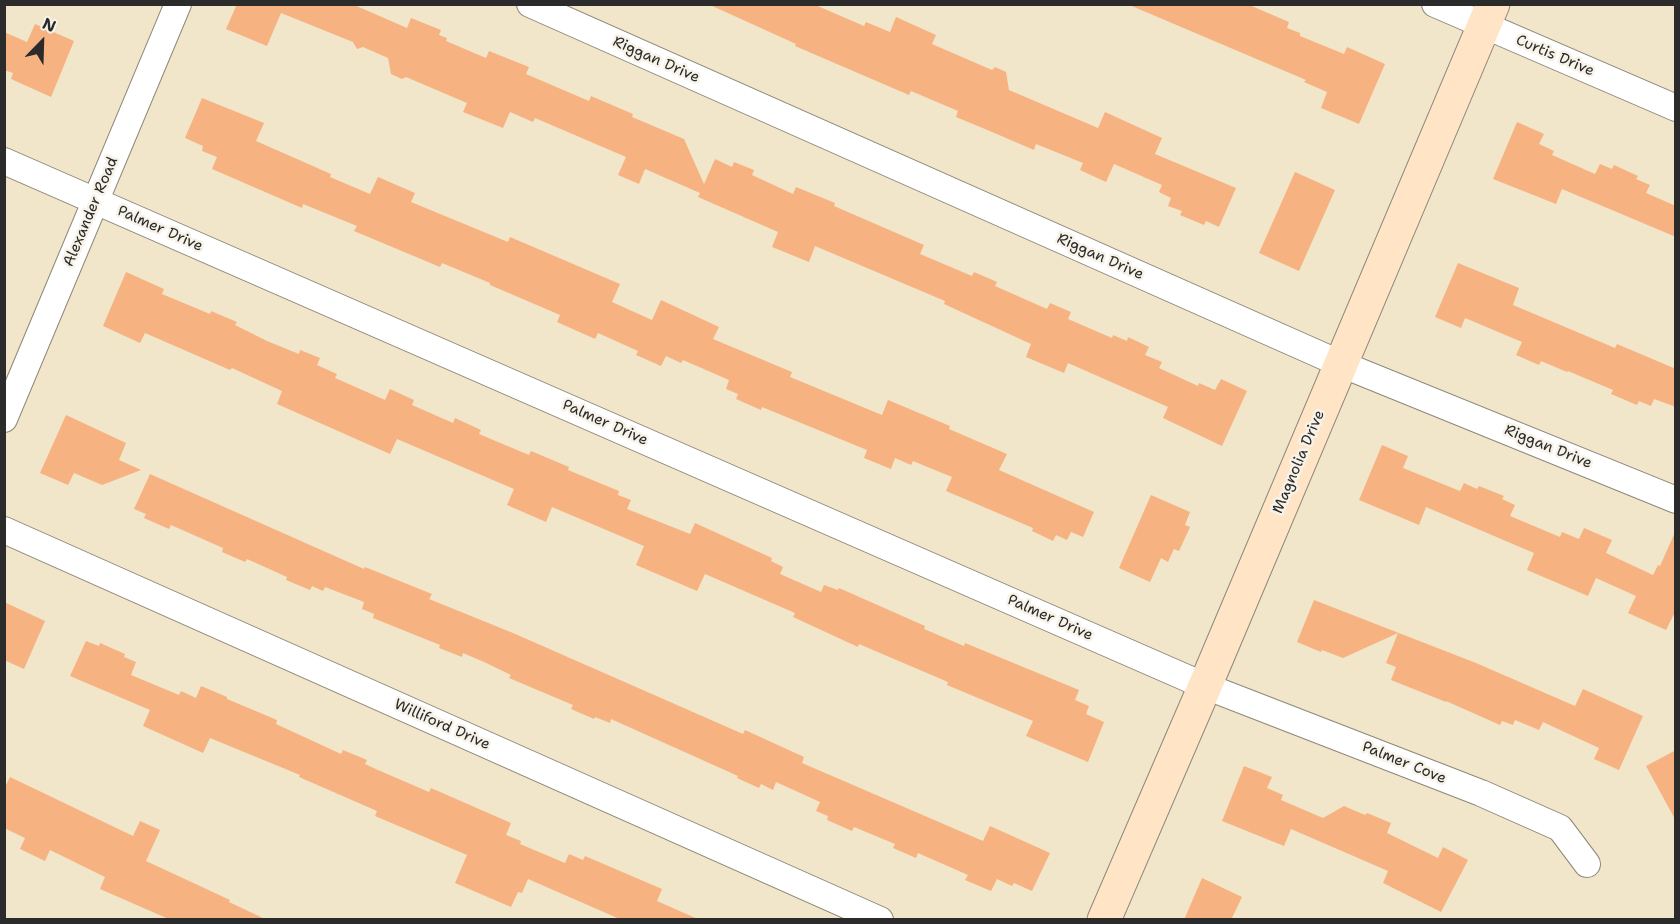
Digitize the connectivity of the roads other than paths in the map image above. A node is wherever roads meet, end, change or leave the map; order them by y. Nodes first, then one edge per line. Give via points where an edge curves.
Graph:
1 (178, 4) edge
2 (530, 4) edge
3 (1435, 4) edge
4 (1488, 15) edge
5 (1676, 108) edge
6 (4, 161) edge
7 (96, 201) junction
8 (1341, 364) junction
9 (4, 419) edge
10 (1676, 500) edge
11 (4, 530) edge
12 (1205, 686) junction
13 (1587, 864) dead end
14 (879, 920) edge
15 (1104, 920) edge

1 - 7 street, Alexander Road
2 - 8 street, Riggan Drive
3 - 4 street, Curtis Drive
4 - 5 street, Curtis Drive
4 - 8 street, Magnolia Drive
6 - 7 street, Palmer Drive
7 - 9 street, Alexander Road
7 - 12 street, Palmer Drive
8 - 10 street, Riggan Drive
8 - 12 street, Magnolia Drive
11 - 14 street, Williford Drive
12 - 13 street, Palmer Cove via 1481,793 1560,828
12 - 15 street, Magnolia Drive

